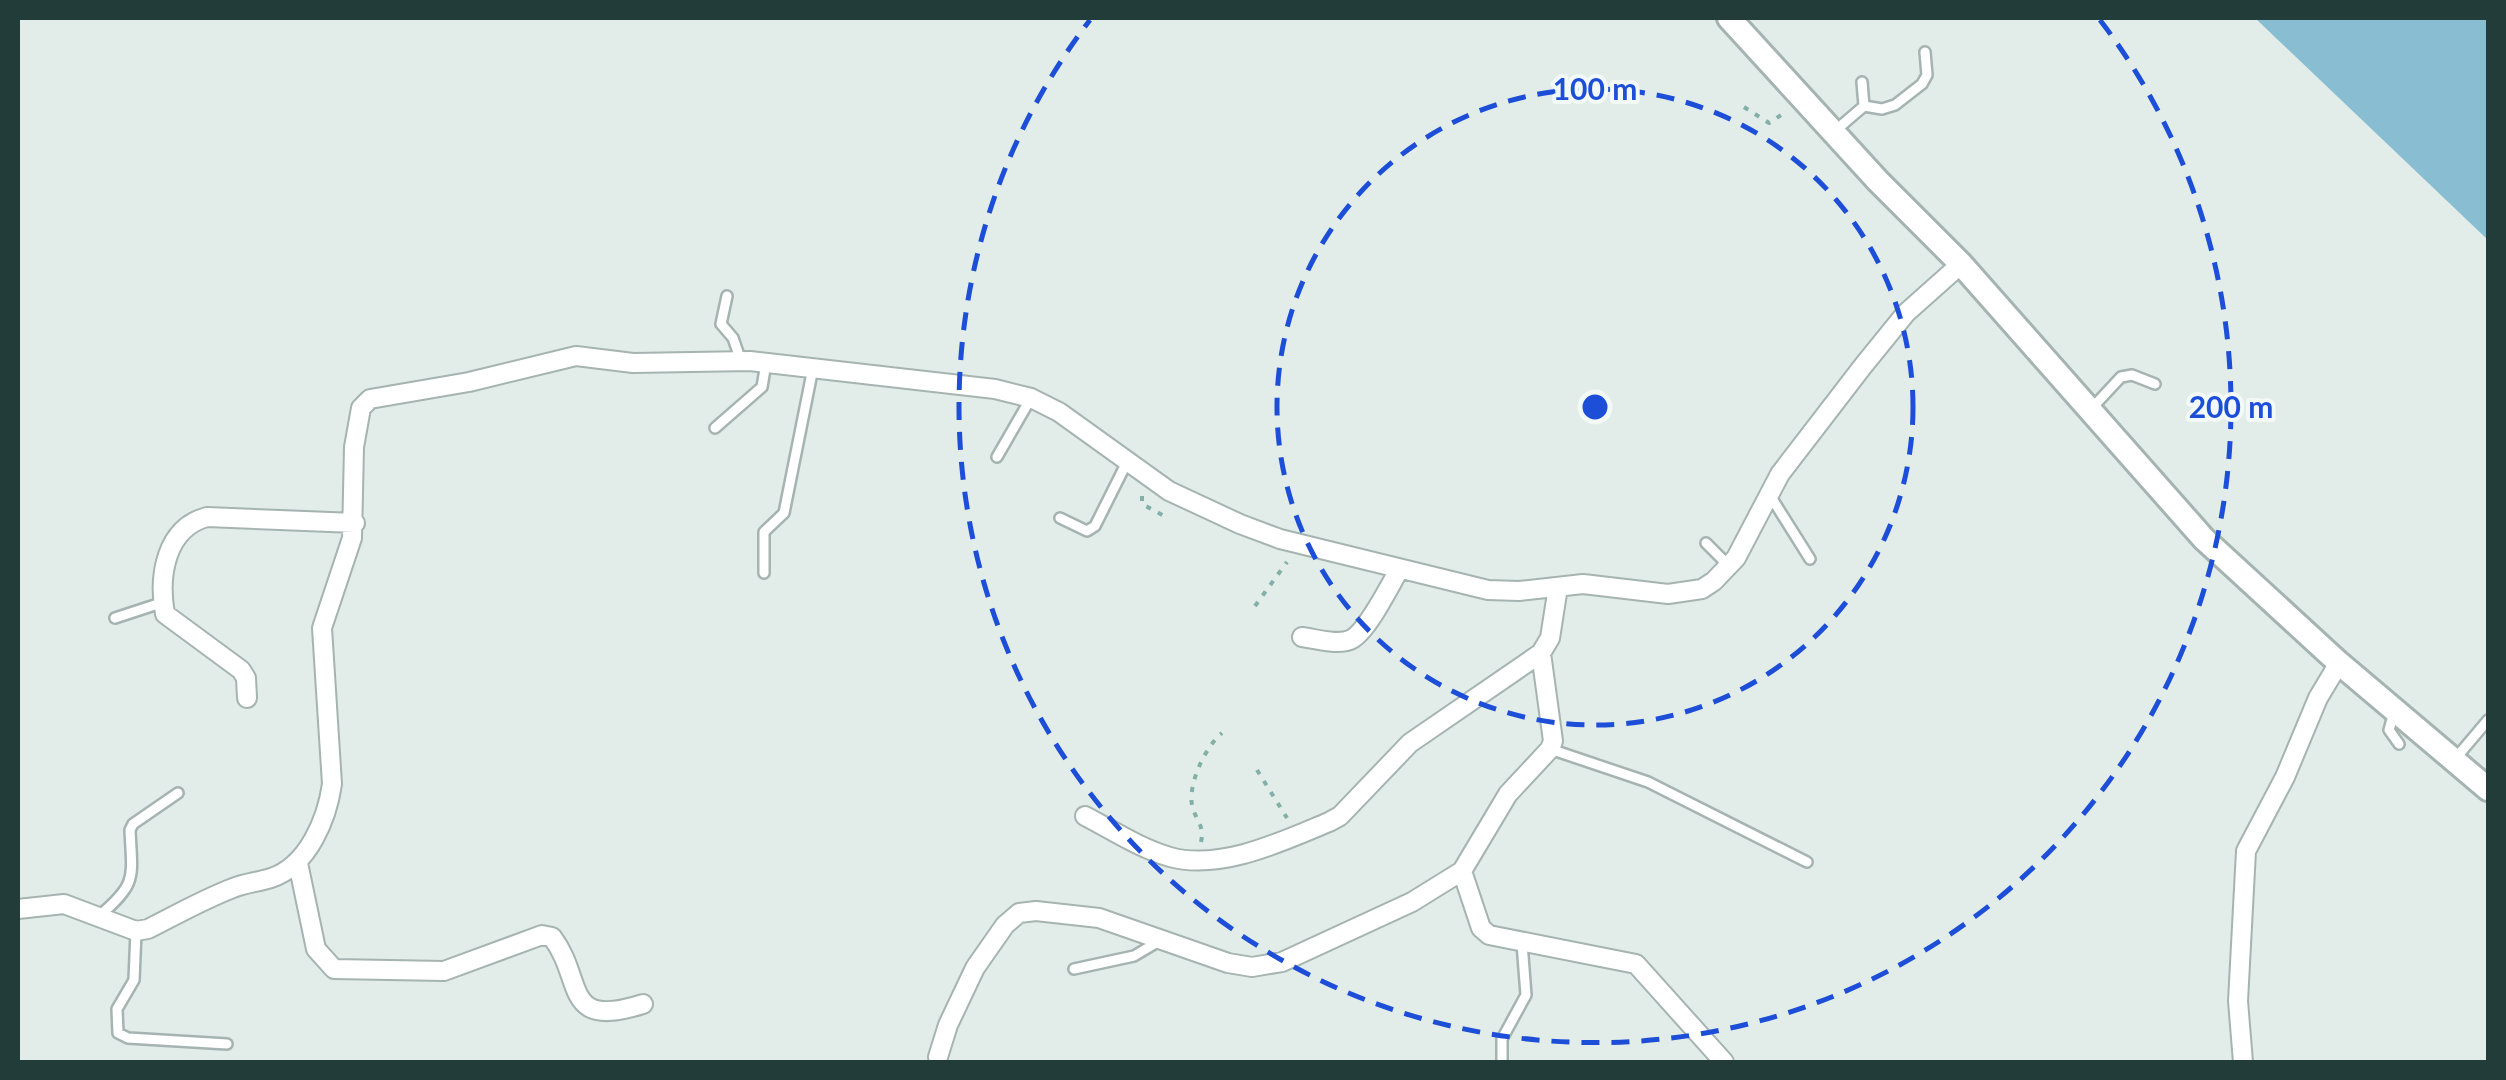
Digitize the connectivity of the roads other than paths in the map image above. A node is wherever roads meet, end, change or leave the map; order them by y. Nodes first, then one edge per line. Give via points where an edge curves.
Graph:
1 (1730, 18) edge
2 (1926, 52) dead end
3 (1862, 82) dead end
4 (1864, 106) junction
5 (1834, 132) junction
6 (1961, 264) junction
7 (727, 296) dead end
8 (741, 361) junction
9 (766, 363) junction
10 (813, 368) junction
11 (2155, 384) dead end
12 (1031, 398) junction
13 (2090, 410) junction
14 (715, 428) dead end
15 (997, 456) dead end
16 (1127, 462) junction
17 (1769, 494) junction
18 (1060, 518) dead end
19 (355, 523) junction
20 (1706, 542) dead end
21 (1810, 559) dead end
22 (1729, 566) junction
23 (1399, 570) junction
24 (764, 573) dead end
25 (1558, 587) junction
26 (164, 602) junction
27 (115, 618) dead end
28 (1302, 637) dead end
29 (1541, 653) junction
30 (2339, 663) junction
31 (247, 698) dead end
32 (2395, 710) junction
33 (2488, 720) edge
34 (2399, 744) dead end
35 (1550, 748) junction
36 (2455, 759) junction
37 (2488, 789) edge
38 (178, 793) dead end
39 (1085, 816) dead end
40 (1807, 862) dead end
41 (298, 863) junction
42 (1462, 871) junction
43 (18, 909) edge
44 (98, 917) junction
45 (136, 931) junction
46 (1164, 939) junction
47 (1522, 940) junction
48 (1074, 970) dead end
49 (643, 1004) dead end
50 (227, 1044) dead end
51 (938, 1058) dead end
52 (2239, 1060) edge
53 (1502, 1062) edge
54 (1724, 1062) edge

1 - 5 street
2 - 4 lane via 1922,84 1895,105
3 - 4 lane
4 - 5 lane
5 - 6 street
6 - 13 street
6 - 17 street via 1906,313
7 - 8 lane via 721,324
8 - 9 street
8 - 19 street via 632,363 576,356 370,399 360,408 354,447
9 - 10 street
9 - 14 lane via 762,387
10 - 12 street via 966,384
10 - 24 lane via 784,512 764,532
11 - 13 lane via 2121,377
12 - 15 lane
12 - 16 street
13 - 30 street via 2204,539
16 - 18 lane via 1094,526 1086,531
16 - 23 street via 1213,512 1304,546
17 - 21 lane
17 - 22 street
19 - 26 street via 197,520 170,544
19 - 41 street via 322,628 330,798
20 - 22 lane
22 - 25 street via 1688,592
23 - 25 street via 1488,590
23 - 28 street via 1351,639
25 - 29 street
26 - 27 lane
26 - 31 street via 168,618 244,673
29 - 35 street
29 - 39 street via 1410,743 1340,816 1298,834 1198,862 1158,854
30 - 32 street
30 - 52 street via 2246,851
32 - 34 lane via 2389,730
32 - 36 street
33 - 36 lane
35 - 40 lane via 1648,782
35 - 42 street via 1508,794
36 - 37 street
38 - 44 lane via 133,824 130,884
41 - 45 street
41 - 49 street via 316,949 334,970 444,971 542,934 558,944 582,1002 619,1011
42 - 46 street via 1412,902 1282,962 1228,963
42 - 47 street via 1481,928
43 - 44 street via 64,904
44 - 45 street
45 - 50 lane via 134,980 118,1009 118,1034
46 - 48 lane via 1134,956
46 - 51 street via 1100,918 1019,914 976,968
47 - 53 lane via 1526,995 1502,1039
47 - 54 street via 1636,964

